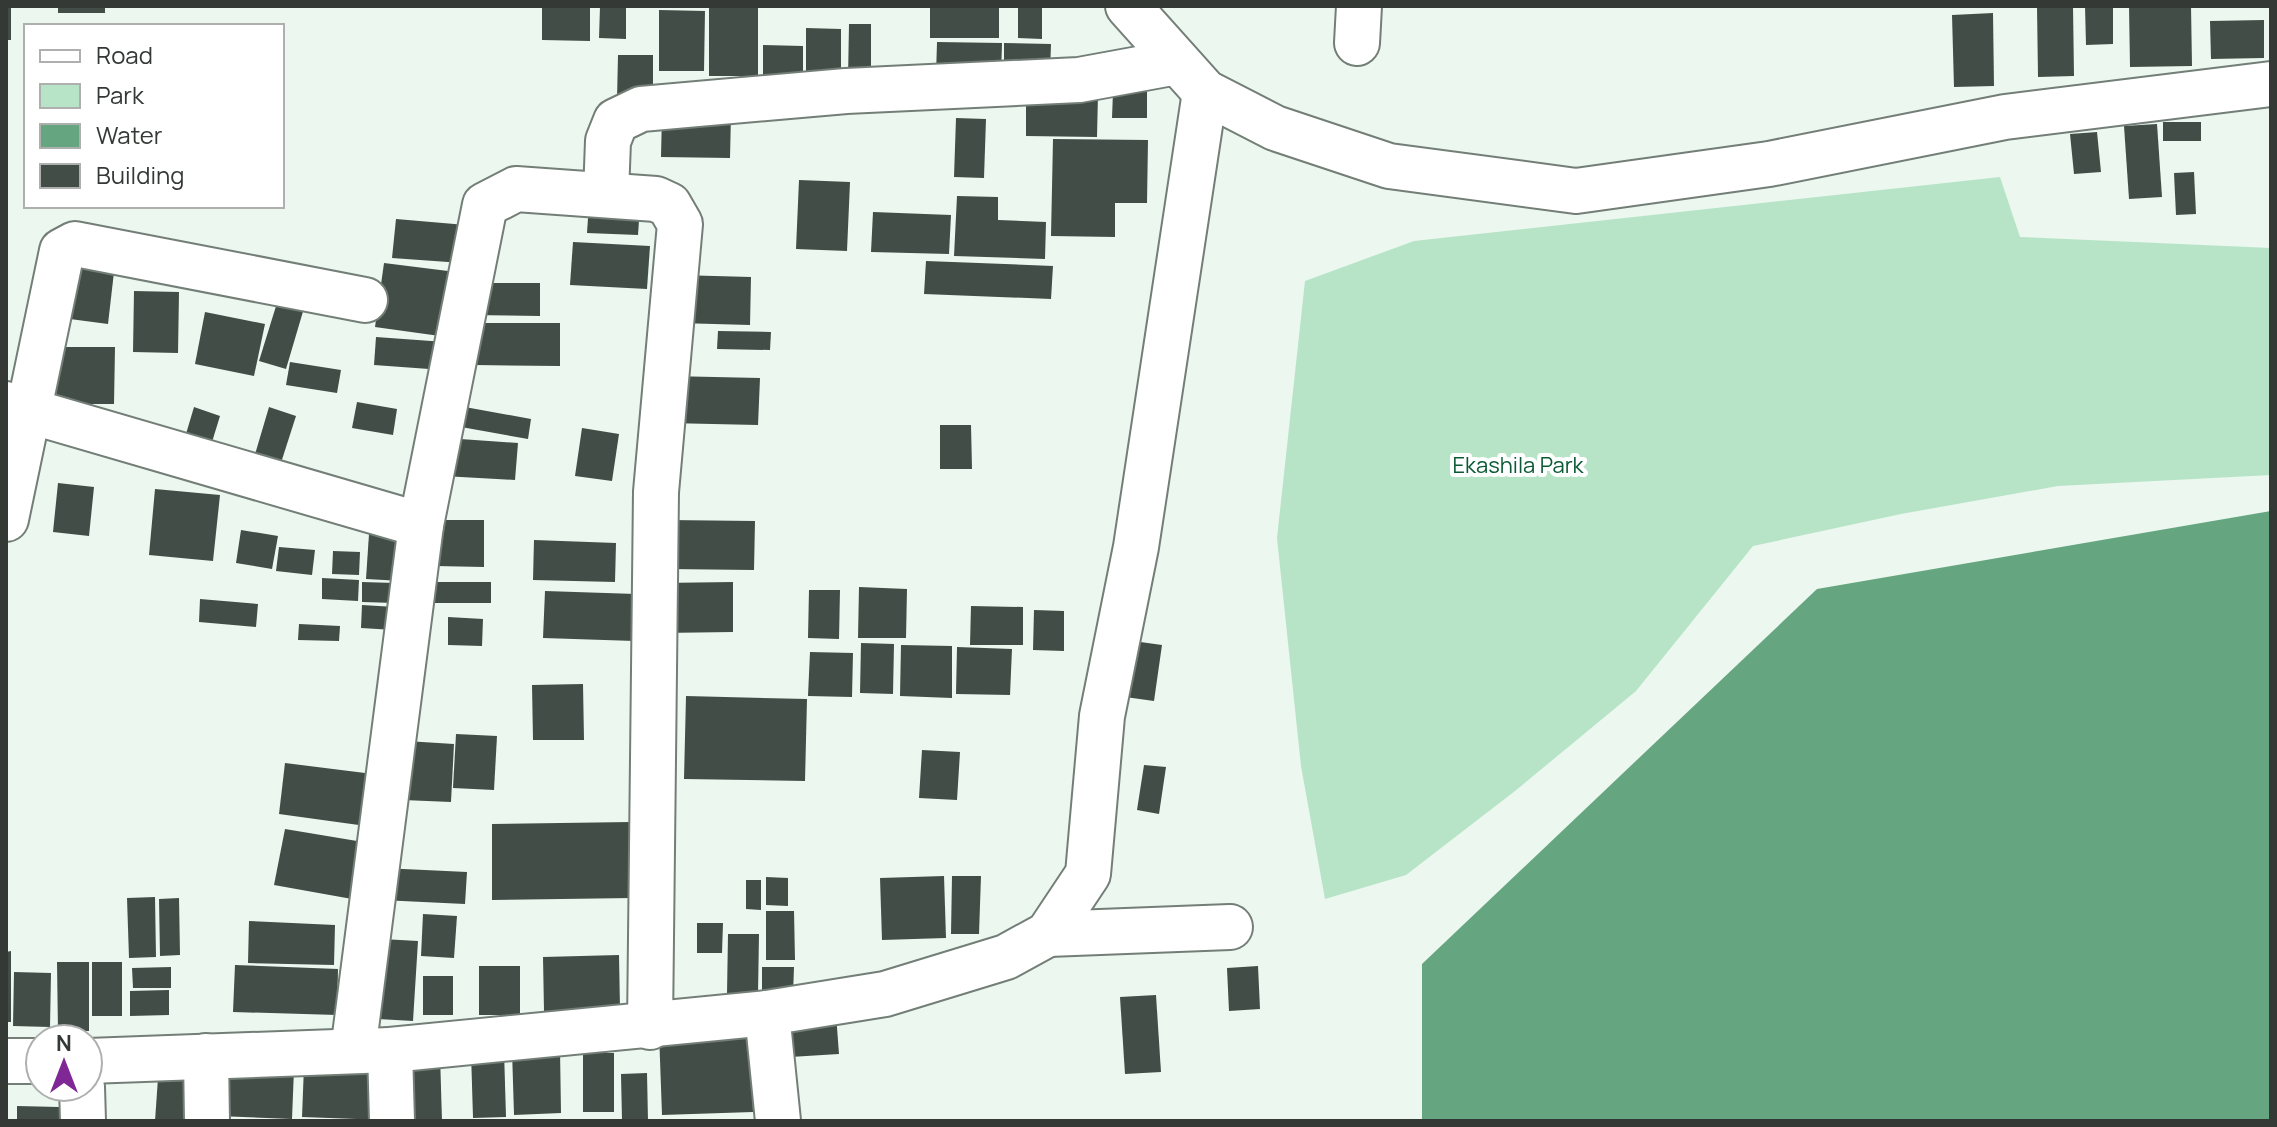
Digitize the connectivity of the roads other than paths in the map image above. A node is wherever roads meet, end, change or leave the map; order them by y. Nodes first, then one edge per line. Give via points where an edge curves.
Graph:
1 (1128, 6) edge
2 (1191, 77) junction
3 (2271, 84) edge
4 (606, 194) junction
5 (365, 300) dead end
6 (18, 407) edge
7 (6, 519) edge
8 (421, 525) junction
9 (1230, 927) dead end
10 (1048, 934) junction
11 (767, 1013) junction
12 (650, 1027) junction
13 (372, 1050) junction
14 (206, 1056) junction
15 (104, 1060) edge
16 (207, 1121) edge
17 (392, 1121) edge
18 (778, 1121) edge

1 - 2 street
2 - 3 street via 1275,128 1389,166 1576,191 1769,164 2005,117
2 - 4 street via 846,91 641,109 616,121 608,141
2 - 10 street via 1136,547 1102,716 1088,874
4 - 8 street via 516,189 485,205
4 - 12 street via 656,199 669,205 680,224 656,492
5 - 6 street via 75,244 62,251
6 - 7 street
6 - 8 street
8 - 13 street
9 - 10 street
10 - 11 street via 1006,957 885,994
11 - 12 street
11 - 18 street
12 - 13 street
13 - 14 street
13 - 17 street
14 - 15 street
14 - 16 street

